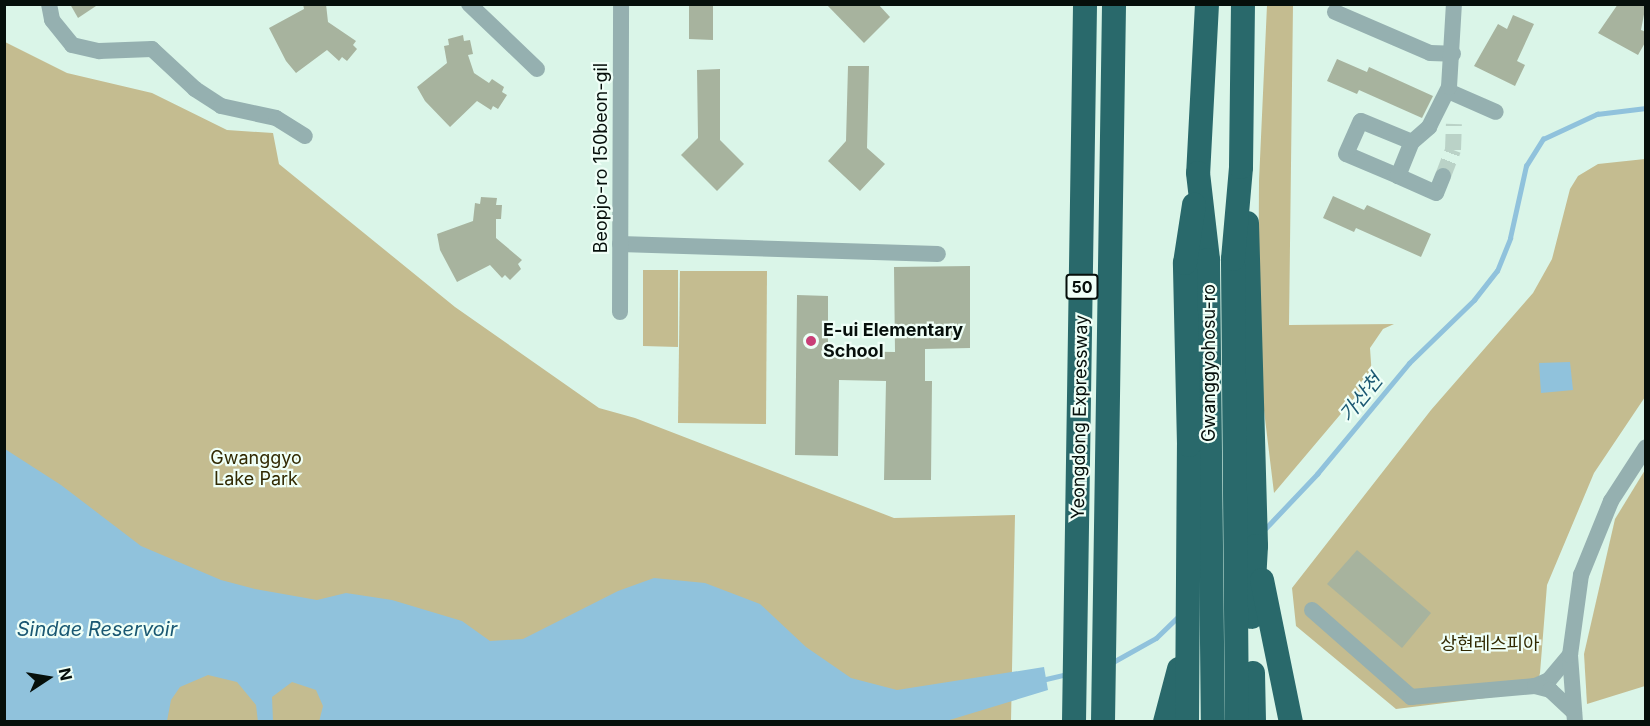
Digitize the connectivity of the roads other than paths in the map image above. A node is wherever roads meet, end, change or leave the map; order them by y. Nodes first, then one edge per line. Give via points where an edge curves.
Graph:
1 (49, 4) edge
2 (469, 4) edge
3 (621, 4) edge
4 (1085, 4) edge
5 (1114, 4) edge
6 (1207, 4) edge
7 (1243, 4) edge
8 (1454, 4) edge
9 (1335, 12) dead end
10 (1453, 54) junction
11 (537, 69) dead end
12 (1448, 91) junction
13 (1496, 111) dead end
14 (305, 136) dead end
15 (1412, 142) junction
16 (1241, 167) junction
17 (1198, 173) junction
18 (1398, 176) junction
19 (1443, 176) tunnel mouth
20 (620, 244) junction
21 (938, 254) dead end
22 (620, 312) dead end
23 (1646, 447) edge
24 (1259, 607) junction
25 (1312, 610) dead end
26 (1570, 655) junction
27 (1183, 675) junction
28 (1535, 686) junction
29 (1574, 717) edge
30 (1074, 722) edge
31 (1103, 722) edge
32 (1165, 722) edge
33 (1187, 722) edge
34 (1213, 722) edge
35 (1237, 722) edge
36 (1254, 722) edge
37 (1291, 722) edge

1 - 14 street via 52,20 72,45 99,51 152,49 195,89 221,106 276,118
2 - 11 street
3 - 20 street, Beopjo-ro 150beon-gil
4 - 30 highway, Yeongdong Expressway / 50
5 - 31 highway, Yeongdong Expressway / 50
6 - 17 highway, Gwanggyohosu-ro
7 - 16 highway, Gwanggyohosu-ro
8 - 10 street
9 - 10 street via 1430,53
10 - 12 street
12 - 13 street
12 - 15 street via 1429,127
15 - 18 street
15 - 18 street via 1361,121 1346,154
16 - 24 highway via 1250,260
16 - 35 highway, Gwanggyohosu-ro via 1233,259
17 - 27 highway via 1185,263 1190,548
17 - 34 highway, Gwanggyohosu-ro via 1208,260
18 - 19 street via 1436,193
20 - 21 street
20 - 22 street, Beopjo-ro 150beon-gil
23 - 26 street via 1611,501 1590,550 1581,576
24 - 36 highway
24 - 37 highway
25 - 28 street via 1411,697
26 - 28 street via 1549,680
26 - 29 street
27 - 32 highway
27 - 33 highway
28 - 29 street via 1556,694

